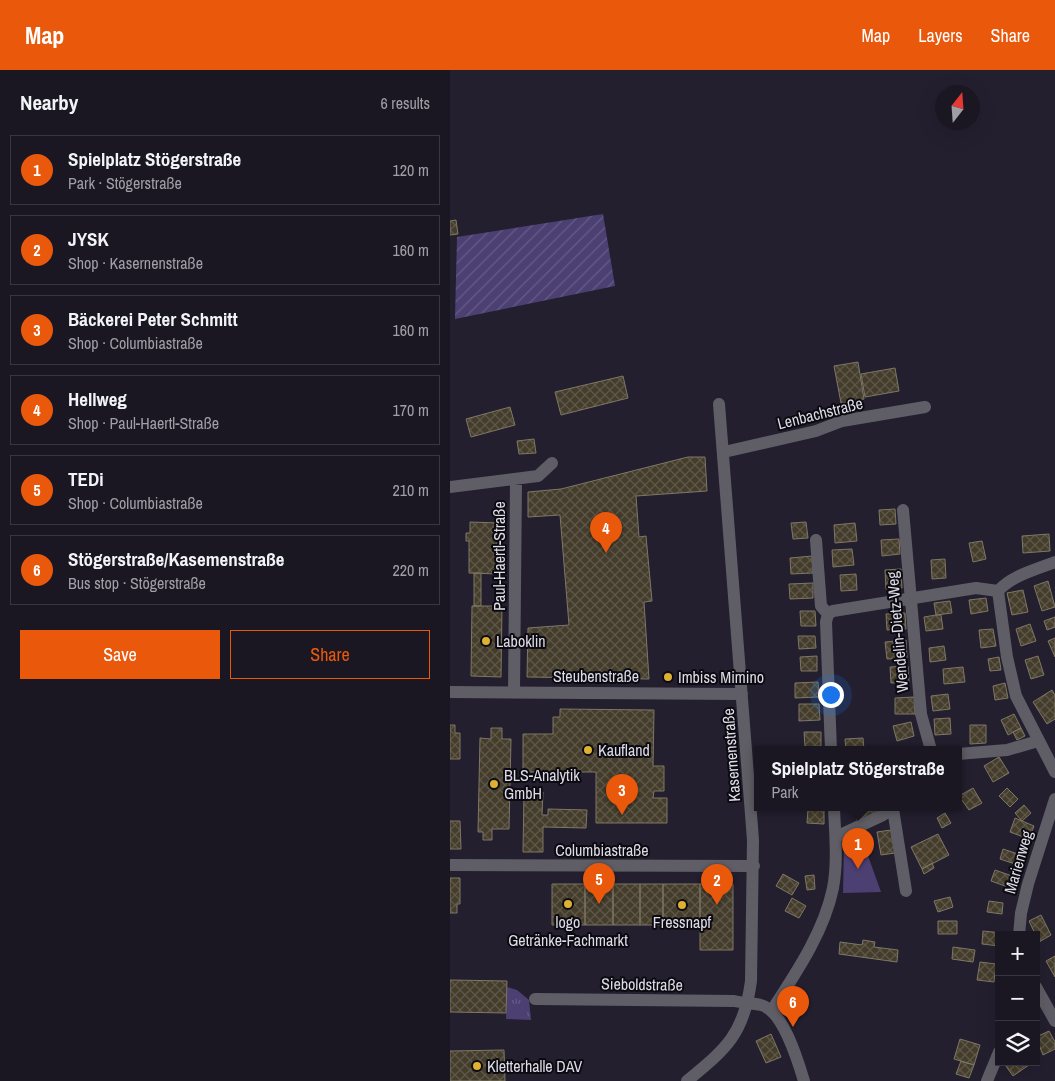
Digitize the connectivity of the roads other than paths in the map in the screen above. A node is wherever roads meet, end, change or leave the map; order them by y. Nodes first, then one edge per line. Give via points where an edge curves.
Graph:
1 (720, 404) dead end
2 (924, 407) dead end
3 (724, 452) junction
4 (552, 462) dead end
5 (516, 480) junction
6 (450, 487) edge
7 (903, 510) dead end
8 (816, 540) dead end
9 (1054, 566) edge
10 (998, 591) junction
11 (910, 600) junction
12 (828, 614) junction
13 (450, 692) edge
14 (514, 692) junction
15 (742, 694) junction
16 (1038, 740) junction
17 (832, 746) edge
18 (930, 746) edge
19 (962, 754) edge
20 (1055, 772) edge
21 (1055, 799) edge
22 (834, 811) edge
23 (887, 811) edge
24 (893, 811) edge
25 (836, 837) junction
26 (450, 865) edge
27 (754, 866) junction
28 (906, 891) dead end
29 (1019, 931) edge
30 (1040, 994) edge
31 (536, 999) dead end
32 (748, 1004) junction
33 (772, 1010) junction
34 (1055, 1021) edge
35 (995, 1063) edge
36 (687, 1081) edge
37 (804, 1081) edge
38 (988, 1081) edge

1 - 3 street, Kasernenstraße
2 - 3 street, Lenbachstraße via 842,421 816,431
3 - 15 street, Kasernenstraße
4 - 5 street via 538,476
5 - 6 street
5 - 14 street, Paul-Haertl-Straße
7 - 11 street, Wendelin-Dietz-Weg
8 - 12 street via 821,606
9 - 10 street via 1007,582
10 - 11 street via 976,588
10 - 16 street via 1016,696
11 - 12 street
11 - 18 street, Wendelin-Dietz-Weg via 921,714
12 - 17 street
13 - 14 street, Steubenstraße
14 - 15 street, Steubenstraße
15 - 27 street, Kasernenstraße
16 - 19 street via 1007,750
16 - 20 street
21 - 29 street, Marienweg via 1028,884
22 - 25 street
23 - 25 street
24 - 28 street
25 - 33 street via 836,861 827,910 818,932
26 - 27 street, Columbiastraße
27 - 32 street, Kasernenstraße
30 - 34 street
31 - 32 street, Sieboldstraße via 734,1001
32 - 33 street, Sieboldstraße
32 - 36 street, Kasernenstraße via 742,1024 728,1044
33 - 37 street via 785,1030
35 - 38 street

